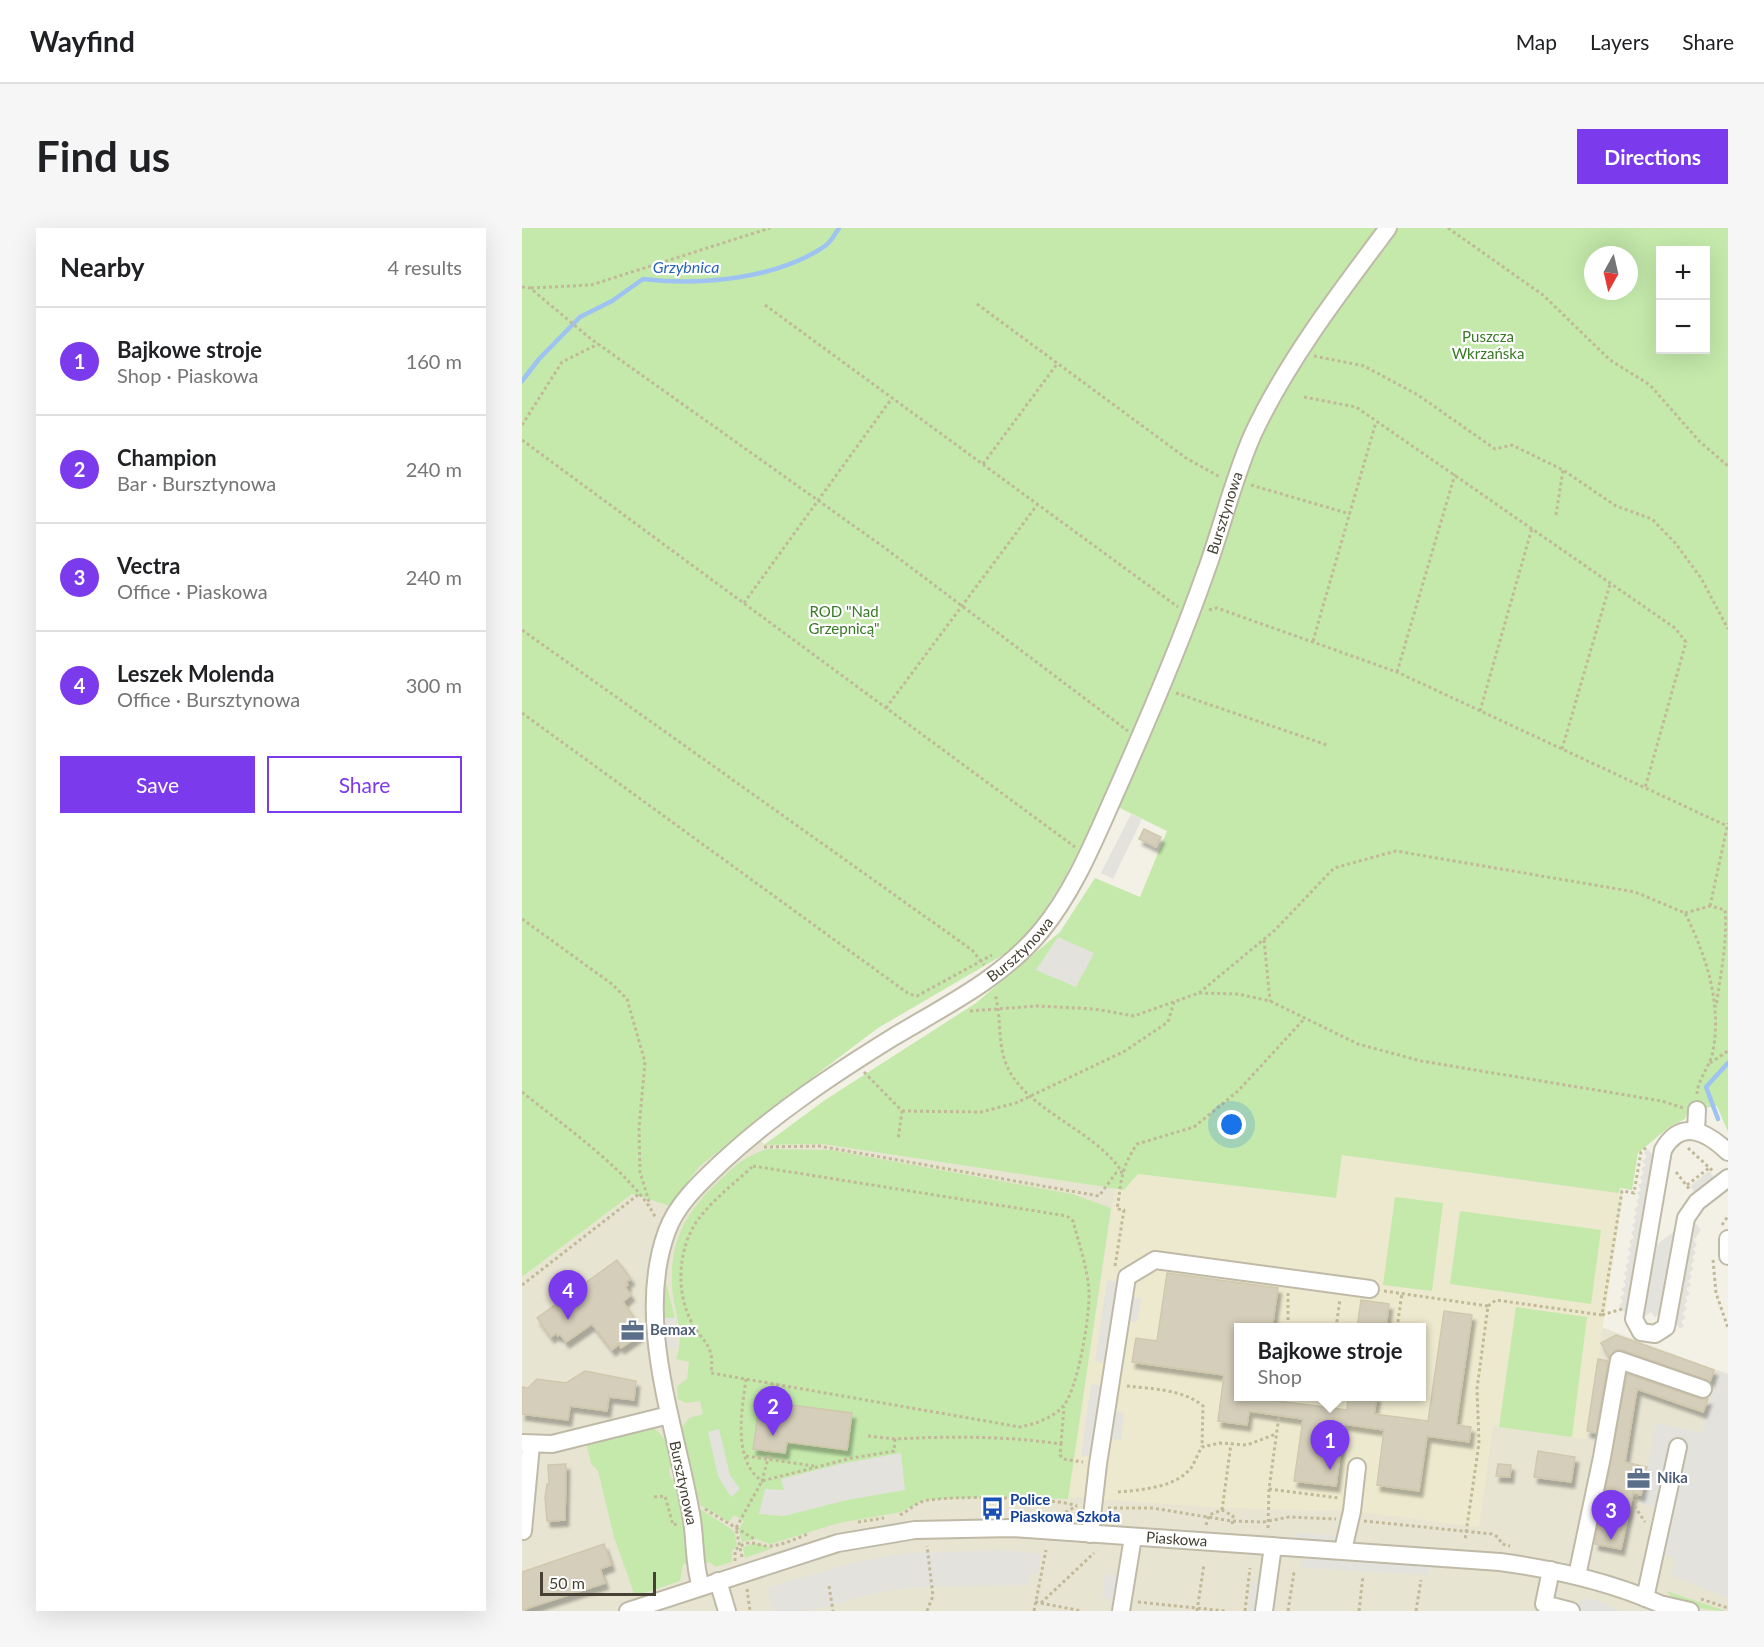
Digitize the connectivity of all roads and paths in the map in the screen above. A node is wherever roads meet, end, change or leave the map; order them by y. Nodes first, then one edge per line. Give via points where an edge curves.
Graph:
1 (770, 228) edge
2 (1388, 228) edge
3 (1448, 228) edge
4 (522, 287) edge
5 (530, 288) junction
6 (978, 304) dead end
7 (765, 305) dead end
8 (598, 344) junction
9 (1300, 353) junction
10 (1057, 364) junction
11 (1304, 396) dead end
12 (892, 398) junction
13 (1376, 422) junction
14 (522, 425) edge
15 (522, 440) edge
16 (982, 464) junction
17 (1728, 466) edge
18 (1563, 470) junction
19 (1455, 474) junction
20 (1224, 480) dead end
21 (1244, 483) dead end
22 (818, 500) junction
23 (1038, 504) junction
24 (1350, 514) junction
25 (1556, 514) dead end
26 (1533, 528) junction
27 (1610, 584) junction
28 (1183, 600) dead end
29 (744, 603) junction
30 (962, 607) junction
31 (1180, 608) junction
32 (1185, 608) dead end
33 (1212, 608) dead end
34 (1728, 628) edge
35 (522, 630) edge
36 (1313, 641) junction
37 (1397, 672) junction
38 (1176, 693) dead end
39 (886, 708) junction
40 (1480, 711) junction
41 (522, 713) edge
42 (1133, 722) dead end
43 (1129, 732) junction
44 (1126, 737) dead end
45 (1327, 745) dead end
46 (1562, 749) junction
47 (1645, 788) junction
48 (1728, 825) edge
49 (1078, 836) dead end
50 (1073, 846) junction
51 (1079, 850) dead end
52 (1068, 855) dead end
53 (1710, 906) junction
54 (1726, 909) edge
55 (1685, 913) junction
56 (522, 919) edge
57 (1264, 940) junction
58 (997, 953) dead end
59 (980, 960) junction
60 (987, 972) junction
61 (1199, 993) junction
62 (1270, 1001) junction
63 (1174, 1002) junction
64 (999, 1009) junction
65 (965, 1011) dead end
66 (1715, 1012) junction
67 (1305, 1017) junction
68 (1728, 1051) edge
69 (854, 1062) junction
70 (1708, 1064) junction
71 (522, 1092) edge
72 (1029, 1097) junction
73 (1697, 1110) junction
74 (902, 1112) junction
75 (1696, 1131) junction
76 (898, 1140) dead end
77 (1683, 1142) dead end
78 (735, 1150) junction
79 (1728, 1152) edge
80 (1670, 1164) dead end
81 (1709, 1168) junction
82 (1122, 1172) junction
83 (1724, 1176) edge
84 (1686, 1185) junction
85 (1622, 1191) dead end
86 (639, 1194) junction
87 (1698, 1201) junction
88 (650, 1205) junction
89 (1728, 1216) edge
90 (657, 1221) dead end
91 (1724, 1234) edge
92 (1724, 1253) edge
93 (1115, 1267) dead end
94 (1289, 1278) junction
95 (1341, 1285) junction
96 (522, 1286) edge
97 (1370, 1289) joint
98 (1402, 1293) junction
99 (1488, 1306) junction
100 (1617, 1308) dead end
101 (1602, 1315) junction
102 (1287, 1323) edge
103 (1337, 1323) edge
104 (1398, 1323) edge
105 (1728, 1328) edge
106 (746, 1379) junction
107 (1110, 1383) junction
108 (1703, 1389) dead end
109 (1064, 1406) junction
110 (669, 1415) junction
111 (1279, 1416) dead end
112 (1276, 1434) junction
113 (868, 1436) dead end
114 (896, 1439) junction
115 (526, 1444) edge
116 (1061, 1444) junction
117 (1231, 1444) junction
118 (1202, 1447) junction
119 (1678, 1447) dead end
120 (770, 1451) dead end
121 (746, 1456) junction
122 (769, 1460) junction
123 (1098, 1464) junction
124 (815, 1467) junction
125 (1357, 1467) dead end
126 (762, 1481) junction
127 (1269, 1489) junction
128 (1118, 1492) dead end
129 (1637, 1494) dead end
130 (654, 1497) dead end
131 (1353, 1500) junction
132 (698, 1505) dead end
133 (1222, 1510) junction
134 (672, 1522) dead end
135 (1206, 1525) dead end
136 (1232, 1526) dead end
137 (736, 1528) junction
138 (1268, 1528) dead end
139 (523, 1531) edge
140 (1643, 1533) dead end
141 (1090, 1534) junction
142 (1133, 1537) junction
143 (1465, 1540) dead end
144 (927, 1541) dead end
145 (1273, 1546) junction
146 (1046, 1550) dead end
147 (1343, 1550) junction
148 (777, 1551) dead end
149 (1094, 1553) dead end
150 (743, 1562) dead end
151 (1204, 1564) dead end
152 (1250, 1568) dead end
153 (1551, 1570) junction
154 (1294, 1572) dead end
155 (1363, 1576) dead end
156 (1576, 1576) junction
157 (1421, 1580) dead end
158 (718, 1581) junction
159 (829, 1586) dead end
160 (700, 1587) junction
161 (1035, 1602) junction
162 (1041, 1603) junction
163 (1660, 1604) edge
164 (1122, 1606) edge
165 (1543, 1607) edge
166 (1197, 1610) edge
167 (628, 1611) edge
168 (727, 1611) edge
169 (833, 1611) edge
170 (927, 1611) edge
171 (1034, 1611) edge
172 (1082, 1611) edge
173 (1225, 1611) edge
174 (1245, 1611) edge
175 (1264, 1611) edge
176 (1288, 1611) edge
177 (1359, 1611) edge
178 (1416, 1611) edge
179 (1571, 1611) edge
180 (1690, 1611) edge

1 - 5 path via 591,285
2 - 9 street, Bursztynowa via 1330,305
3 - 17 path via 1543,295 1610,360 1650,385 1699,441
4 - 5 path
5 - 8 path
6 - 10 path
7 - 12 path
8 - 14 path via 562,362
8 - 22 path
9 - 18 path via 1364,366 1418,395 1495,449 1512,445
9 - 60 street, Bursztynowa via 1253,435 1191,610 1140,737 1078,873 1041,930
10 - 16 path
10 - 20 path via 1186,458
11 - 13 path via 1356,407
12 - 16 path
12 - 22 path
13 - 19 path
13 - 24 path
15 - 29 path
16 - 23 path
18 - 25 path
18 - 34 path via 1616,506 1652,519 1701,579
19 - 26 path
19 - 37 path
21 - 24 path
22 - 29 path
22 - 30 path
23 - 30 path
23 - 31 path
24 - 36 path
26 - 27 path
26 - 40 path
27 - 46 path
27 - 47 path via 1675,628 1686,642
28 - 31 path
29 - 39 path
30 - 39 path
30 - 43 path
31 - 32 path
33 - 36 path
35 - 59 path via 852,863 972,950
36 - 37 path
37 - 40 path
38 - 45 path
39 - 50 path
40 - 46 path
41 - 59 path via 909,994 917,996
42 - 43 path
43 - 44 path
46 - 47 path
47 - 48 path
48 - 53 path
49 - 50 path
50 - 51 path
50 - 52 path
53 - 54 path
53 - 55 path
54 - 66 path via 1725,948
55 - 57 path via 1635,892 1396,851 1334,868
55 - 66 path via 1711,981
56 - 88 path via 627,999 645,1062 640,1172
57 - 61 path
57 - 62 path
58 - 59 path
59 - 60 path
60 - 64 path
60 - 69 street, Bursztynowa
61 - 62 path via 1238,994
61 - 63 path
62 - 67 path
63 - 64 path via 1134,1016 1083,1008
63 - 72 path via 1168,1022 1125,1051
64 - 65 path
64 - 72 path via 1004,1059
66 - 70 path
67 - 73 path via 1358,1044 1421,1060
67 - 82 path via 1238,1092 1194,1127 1137,1144
68 - 70 path
69 - 74 path
69 - 78 street, Bursztynowa
70 - 73 path via 1698,1083
71 - 86 path via 605,1160
72 - 74 path via 981,1112
72 - 82 path via 1112,1155
73 - 75 street
74 - 76 path
75 - 79 street via 1710,1136
75 - 87 street via 1677,1135 1661,1154 1634,1318 1641,1332 1655,1334 1666,1327 1684,1223
77 - 81 path
78 - 82 path via 819,1146 1099,1196 1116,1173
78 - 110 street, Bursztynowa via 677,1211 662,1248 656,1303 659,1357
80 - 84 path
81 - 83 path
81 - 84 path
82 - 93 path via 1118,1209 1124,1210
83 - 87 street
84 - 87 path
85 - 101 path
86 - 88 path
86 - 96 path
88 - 90 path
89 - 91 path
91 - 92 street
92 - 105 path via 1714,1284
94 - 95 street
94 - 102 path
94 - 107 street via 1155,1260 1127,1277
95 - 97 street
95 - 103 path
97 - 98 path
98 - 99 path
98 - 104 path
99 - 101 path via 1496,1300
99 - 143 path via 1477,1389 1479,1443
100 - 101 path via 1607,1316
106 - 109 path via 1020,1427 1038,1423
106 - 109 path via 711,1373 714,1355 690,1319 681,1285 684,1249 697,1221 753,1166 758,1166 1067,1216 1073,1221 1089,1292 1088,1320
106 - 121 path via 739,1423
107 - 118 path via 1197,1400 1203,1406
107 - 123 street
108 - 156 street via 1619,1360
109 - 116 path
110 - 115 street via 552,1444
110 - 160 street, Bursztynowa via 676,1473 692,1515 695,1570
111 - 112 path
112 - 117 path via 1247,1445
112 - 127 path
113 - 114 path
114 - 116 path via 998,1437
114 - 124 path via 894,1451
115 - 139 street
116 - 123 path via 1063,1459
117 - 118 path
117 - 133 path
118 - 128 path via 1191,1468 1173,1481 1144,1490
119 - 163 street
120 - 122 path
121 - 122 path
121 - 126 path via 749,1468
122 - 124 path
122 - 126 path
123 - 141 street
124 - 126 path
125 - 131 street
126 - 137 path
127 - 131 path
127 - 138 path
129 - 140 path via 1635,1507 1645,1522
130 - 134 path via 666,1498
131 - 147 street
132 - 137 path
133 - 135 path via 1209,1515
133 - 136 path via 1233,1516
137 - 148 path
137 - 150 path
141 - 142 street, Piaskowa
141 - 158 street, Piaskowa via 960,1528 896,1532 838,1543
142 - 145 street, Piaskowa
142 - 164 street
144 - 170 path via 933,1596
145 - 147 street, Piaskowa
145 - 175 street
146 - 161 path
147 - 153 street, Piaskowa via 1469,1558
149 - 162 path
151 - 166 path
152 - 174 path
153 - 156 street, Piaskowa
153 - 165 street
154 - 176 path
155 - 177 path
156 - 163 street, Piaskowa
157 - 178 path
158 - 160 street, Piaskowa
158 - 168 street
159 - 169 path
160 - 167 street, Piaskowa
161 - 162 path
161 - 171 path
162 - 172 path
163 - 180 street, Piaskowa
164 - 166 path
165 - 179 street
166 - 173 path

